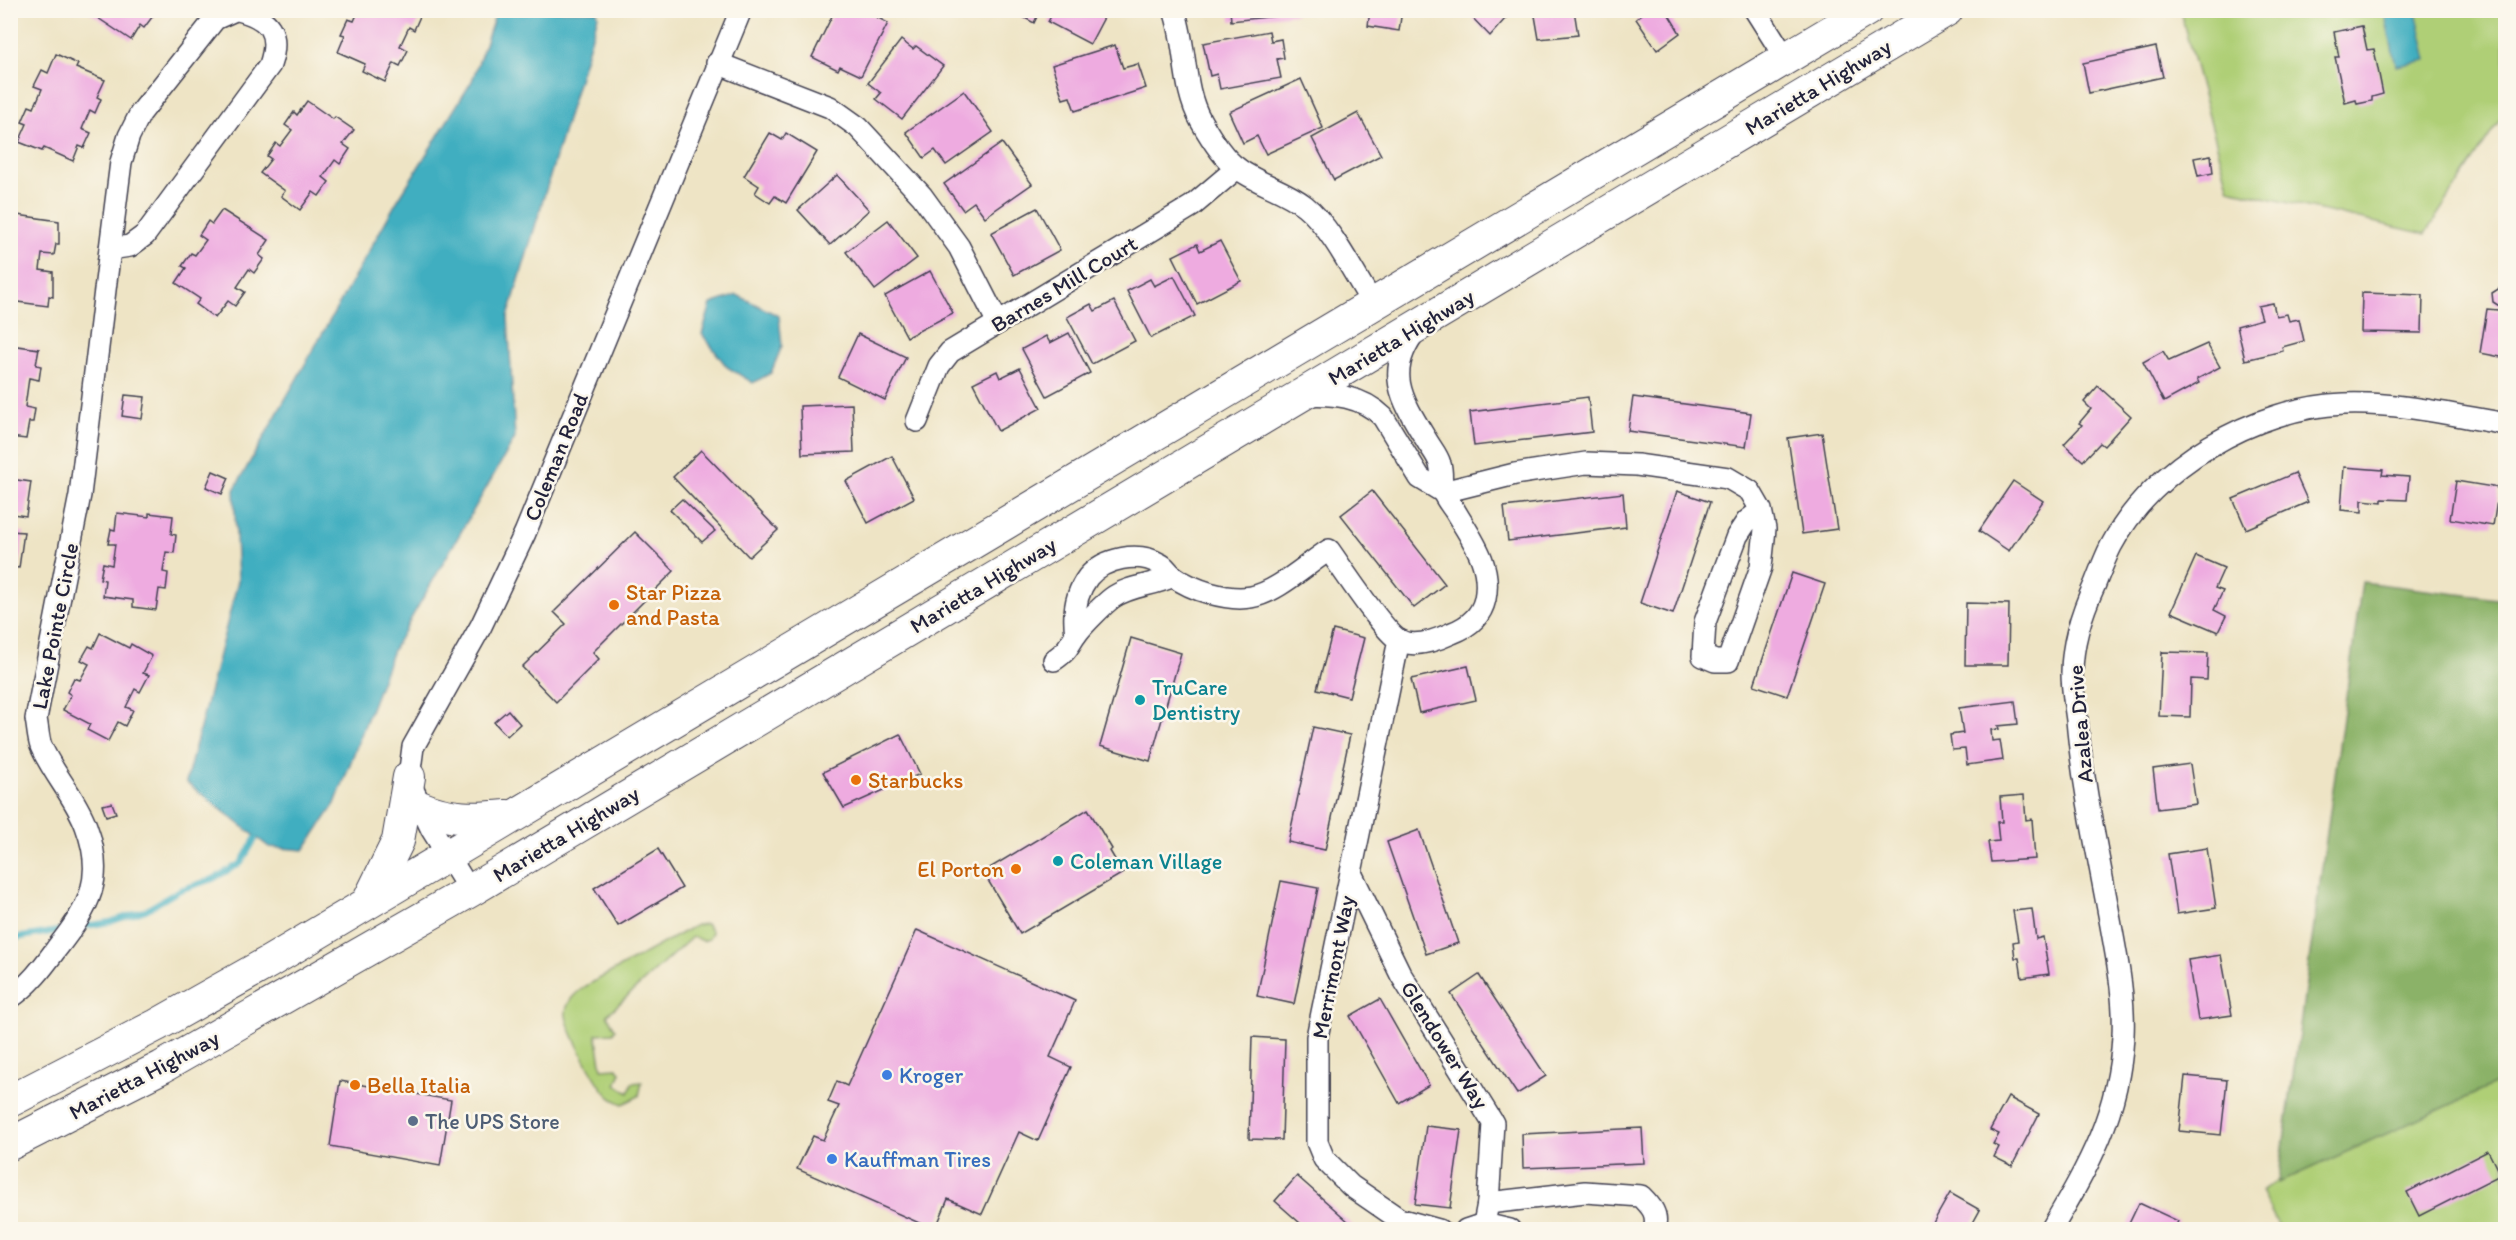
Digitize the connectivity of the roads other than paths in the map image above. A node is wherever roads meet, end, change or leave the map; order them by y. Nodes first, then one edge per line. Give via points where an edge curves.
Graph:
1 (236, 10) edge
2 (741, 10) edge
3 (1174, 10) edge
4 (1755, 10) edge
5 (1868, 10) edge
6 (1947, 10) edge
7 (1786, 59) junction
8 (717, 63) junction
9 (1237, 168) junction
10 (110, 249) junction
11 (1373, 304) junction
12 (998, 323) junction
13 (1419, 326) junction
14 (1303, 395) junction
15 (917, 421) dead end
16 (2505, 424) edge
17 (1443, 492) junction
18 (1761, 510) junction
19 (1173, 576) junction
20 (1076, 634) junction
21 (1399, 640) junction
22 (1054, 660) dead end
23 (409, 777) junction
24 (420, 807) junction
25 (514, 815) junction
26 (446, 855) junction
27 (1352, 875) junction
28 (470, 891) junction
29 (368, 902) junction
30 (10, 998) edge
31 (10, 1101) edge
32 (10, 1144) edge
33 (1479, 1219) edge
34 (1439, 1230) edge
35 (1510, 1230) edge
36 (1654, 1230) edge
37 (2051, 1230) edge

1 - 10 street, Lake Pointe Circle via 215,18 140,114 121,162
1 - 10 street via 257,15 267,24 274,37 270,65 145,235 130,246
2 - 8 street, Coleman Road
3 - 9 street via 1194,106 1218,147
4 - 7 street
5 - 7 highway, Marietta Highway
6 - 13 highway, Marietta Highway
7 - 11 highway, Marietta Highway
8 - 12 street via 830,107 858,126 922,196 959,248
8 - 23 street, Coleman Road via 525,533 481,626 412,747
9 - 11 street via 1306,207
9 - 12 street, Barnes Mill Court via 1192,206
10 - 30 street, Lake Pointe Circle via 80,495 36,719 40,744 86,825 95,861 94,883 87,907 67,935 26,988
11 - 25 highway, Marietta Highway
12 - 15 street, Barnes Mill Court via 950,352 939,366
13 - 14 highway, Marietta Highway
13 - 17 street via 1401,357 1399,383 1406,405 1440,464
14 - 17 street via 1343,397 1376,410 1420,478
14 - 28 highway, Marietta Highway
16 - 37 street, Azalea Drive via 2385,405 2343,404 2302,409 2241,428 2190,458 2146,497 2112,544 2086,603 2072,673 2081,762 2122,985 2123,1035 2118,1080 2106,1123 2089,1164
17 - 18 street via 1515,474 1586,464 1636,465 1728,478 1750,491
17 - 21 street via 1482,556 1487,581 1484,604 1463,629 1429,642
18 - 18 street via 1765,529 1761,567 1728,661 1703,657 1705,622 1737,536 1747,520
19 - 20 street via 1118,594
19 - 20 street via 1161,564 1143,558 1124,558 1106,564 1092,573 1081,588 1074,615
19 - 21 street via 1221,596 1251,597 1273,589 1329,550
20 - 22 street via 1070,648
21 - 27 street, Merrimont Way
23 - 24 street, Coleman Road
23 - 29 highway via 398,841
24 - 25 highway via 460,819
24 - 26 street, Coleman Road
25 - 26 highway, Marietta Highway
26 - 28 street, Coleman Road
26 - 29 highway, Marietta Highway
27 - 33 street, Glendower Way via 1401,975 1493,1123
27 - 34 street, Merrimont Way via 1317,1037 1317,1142 1324,1159 1351,1186 1399,1219
28 - 32 highway, Marietta Highway via 162,1067
29 - 31 highway, Marietta Highway via 157,1025
33 - 35 street
33 - 36 street via 1585,1192 1641,1196 1654,1211

